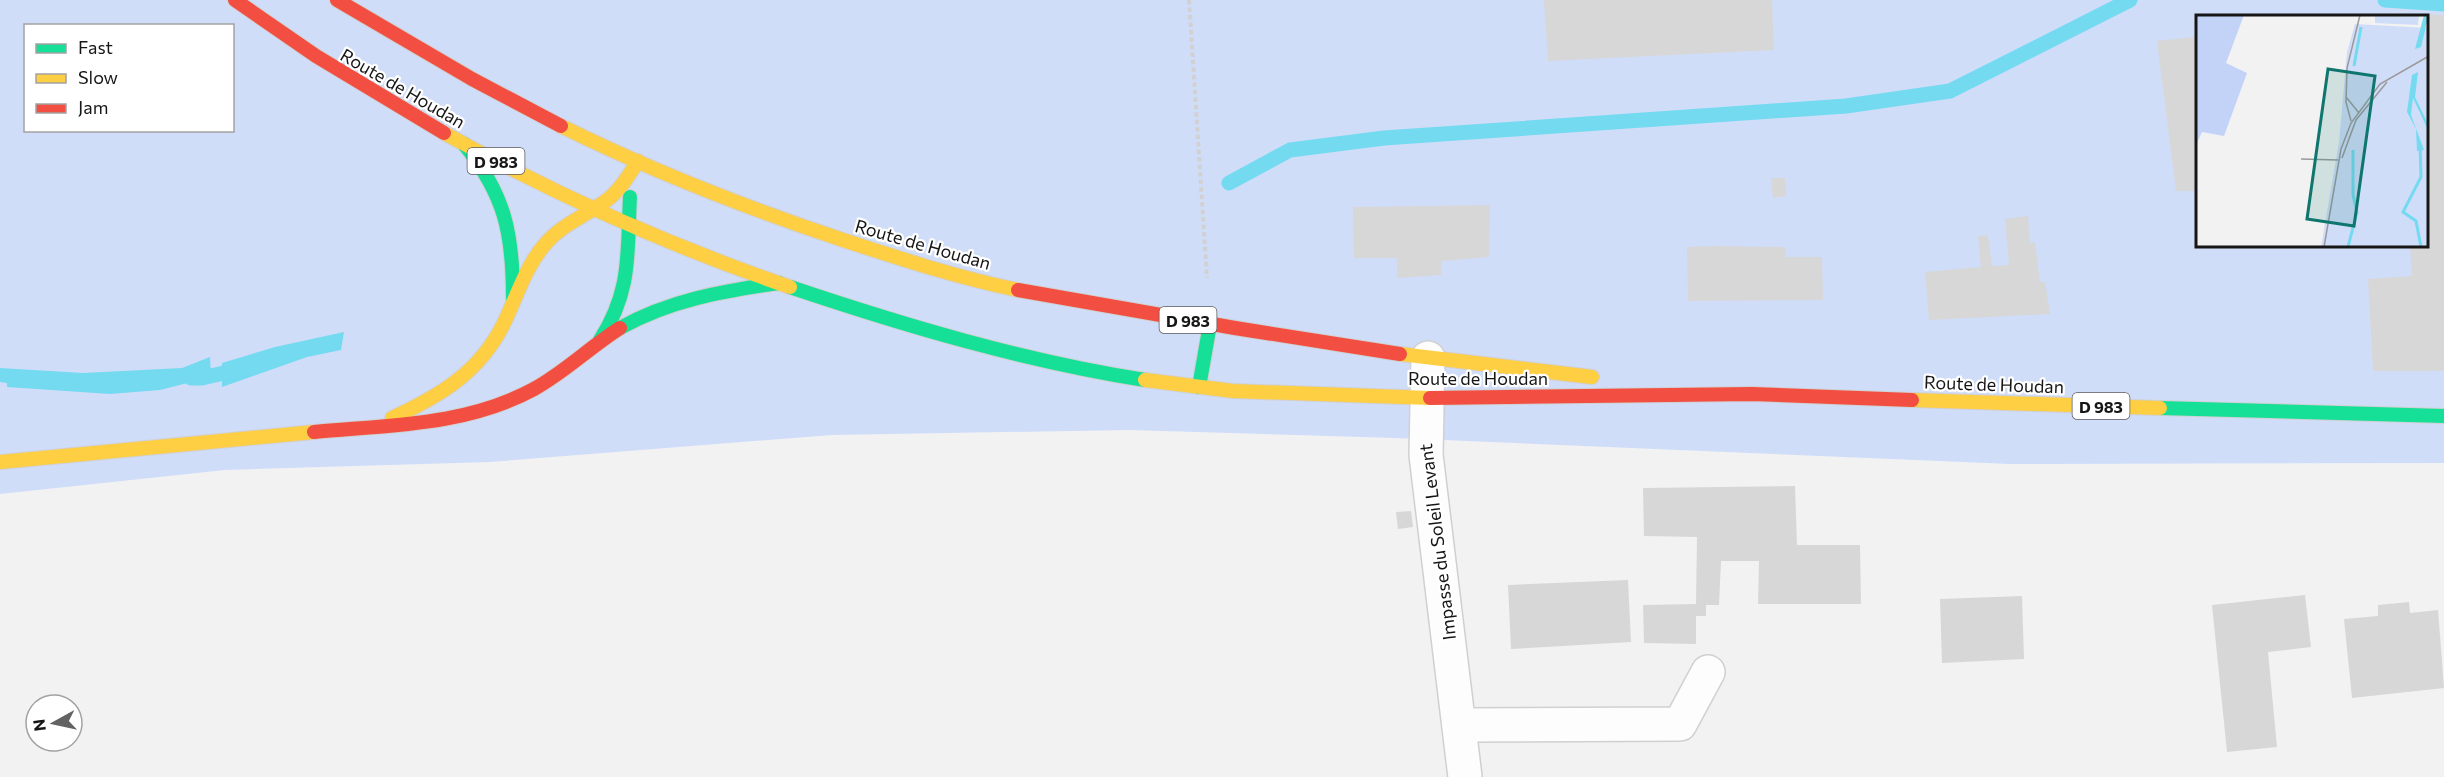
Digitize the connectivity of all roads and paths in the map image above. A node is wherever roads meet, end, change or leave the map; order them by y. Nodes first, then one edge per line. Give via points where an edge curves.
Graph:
1 (235, 0) edge
2 (337, 0) edge
3 (1189, 0) edge
4 (464, 144) junction
5 (638, 161) junction
6 (594, 207) junction
7 (630, 224) junction
8 (778, 282) junction
9 (513, 301) junction
10 (1210, 324) junction
11 (600, 341) junction
12 (1428, 358) junction
13 (1605, 378) dead end
14 (1629, 381) dead end
15 (1199, 387) junction
16 (1758, 394) junction
17 (1426, 396) junction
18 (2444, 416) edge
19 (377, 426) junction
20 (0, 462) edge
21 (1708, 672) dead end
22 (1459, 725) junction
23 (1465, 777) edge

1 - 4 main road, Route de Houdan / D 983 via 327,64
2 - 5 main road, Route de Houdan / D 983 via 516,102
3 - 10 path
4 - 6 main road, Route de Houdan / D 983
4 - 9 main road via 487,175 497,198 513,272
5 - 6 main road, Route de Houdan via 607,200
5 - 7 main road via 630,191
5 - 10 main road, Route de Houdan / D 983 via 817,232 952,274 1084,303
6 - 7 main road, Route de Houdan / D 983
6 - 9 main road, Route de Houdan via 561,229 537,254
7 - 8 main road, Route de Houdan / D 983
7 - 11 main road via 630,254 621,304
8 - 11 main road, Route de Houdan via 677,301
8 - 15 main road, Route de Houdan / D 983 via 892,321 999,350 1094,372
9 - 19 main road, Route de Houdan via 495,342 471,372 448,390
10 - 12 main road, Route de Houdan / D 983
10 - 15 main road
11 - 19 main road, Route de Houdan via 559,374 500,405 445,420
12 - 13 main road, Route de Houdan / D 983
12 - 17 street, Impasse du Soleil Levant
14 - 16 main road, Route de Houdan / D 983
15 - 17 main road, Route de Houdan / D 983
16 - 17 main road, Route de Houdan / D 983
16 - 18 main road, Route de Houdan / D 983
17 - 22 street, Impasse du Soleil Levant via 1426,455
19 - 20 main road, Route de Houdan
21 - 22 street via 1680,724
22 - 23 street, Impasse du Soleil Levant

